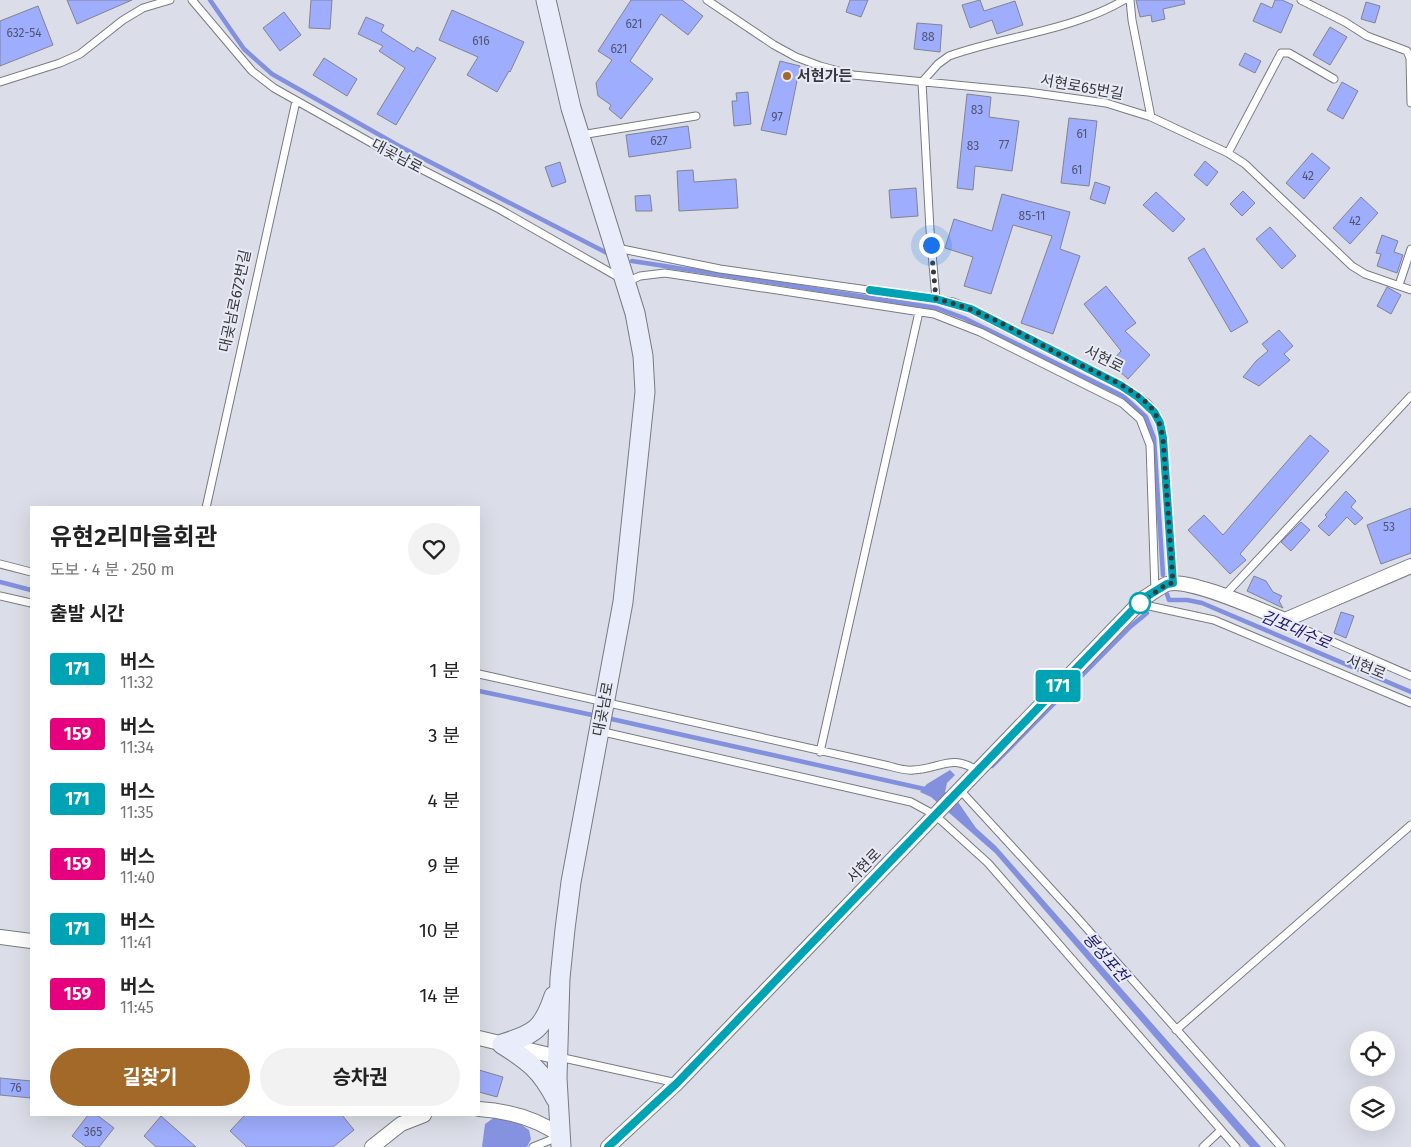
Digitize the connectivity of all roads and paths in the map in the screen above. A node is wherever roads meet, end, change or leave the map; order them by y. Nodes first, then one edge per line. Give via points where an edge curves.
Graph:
1 (170, 0) edge
2 (192, 0) edge
3 (546, 0) edge
4 (707, 0) edge
5 (1124, 0) edge
6 (1130, 0) edge
7 (1301, 0) edge
8 (1334, 79) dead end
9 (0, 82) edge
10 (922, 82) junction
11 (296, 101) junction
12 (1411, 103) edge
13 (696, 116) dead end
14 (1151, 117) junction
15 (581, 136) junction
16 (1228, 153) junction
17 (616, 248) junction
18 (1411, 249) edge
19 (627, 282) junction
20 (1399, 286) junction
21 (1411, 290) edge
22 (936, 299) junction
23 (919, 312) junction
24 (1411, 396) edge
25 (206, 506) edge
26 (0, 564) edge
27 (1411, 566) edge
28 (30, 572) edge
29 (1173, 583) junction
30 (1156, 591) junction
31 (0, 596) edge
32 (1224, 597) junction
33 (30, 603) edge
34 (1139, 604) junction
35 (1285, 620) junction
36 (480, 674) edge
37 (1411, 676) edge
38 (1411, 703) edge
39 (602, 717) junction
40 (820, 752) junction
41 (978, 771) junction
42 (960, 790) junction
43 (938, 813) junction
44 (1411, 825) edge
45 (0, 937) edge
46 (30, 942) edge
47 (560, 978) junction
48 (1176, 1030) junction
49 (480, 1038) edge
50 (502, 1044) junction
51 (558, 1057) junction
52 (677, 1083) junction
53 (559, 1106) junction
54 (480, 1109) edge
55 (419, 1116) edge
56 (1222, 1130) junction
57 (561, 1142) edge
58 (372, 1147) edge
59 (532, 1147) edge
60 (608, 1147) edge
61 (1203, 1147) edge
62 (1236, 1147) edge
63 (1281, 1147) edge

1 - 9 lane via 143,8 80,54
2 - 11 lane, 대곶남로 via 252,71
3 - 15 street, 대곶남로 via 569,100
4 - 10 lane, 서현로65번길 via 796,57 853,75
5 - 10 lane via 1109,9 1069,22 950,56
6 - 14 lane
7 - 12 lane via 1367,36 1407,51
8 - 16 lane via 1289,53 1281,53
10 - 14 lane, 서현로65번길 via 1028,92 1106,104
10 - 22 lane
11 - 19 lane, 대곶남로 via 499,209
11 - 25 lane, 대곶남로672번길
13 - 15 lane
14 - 16 lane, 서현로65번길
15 - 17 street, 대곶남로
16 - 20 lane, 서현로65번길 via 1257,173 1352,266
17 - 19 street, 대곶남로
17 - 22 lane, 서현로 via 703,266
18 - 20 lane
19 - 23 lane via 652,273 665,273
19 - 39 street, 대곶남로 via 641,347 644,392 623,602
20 - 21 lane, 서현로65번길
22 - 29 lane, 서현로 via 971,309 1120,385 1147,403 1160,423 1163,438
23 - 30 lane via 950,319 980,332 1122,403 1140,419 1150,445
23 - 40 lane
24 - 32 lane
26 - 28 lane
27 - 35 street
29 - 30 street, 서현로
29 - 32 street, 서현로 via 1196,586
30 - 34 street, 서현로
31 - 33 lane
32 - 35 street, 서현로
34 - 38 lane, 서현로 via 1214,620
34 - 41 street, 서현로
35 - 37 lane, 서현로
36 - 39 lane
39 - 40 lane
39 - 43 lane via 911,802
39 - 47 street, 대곶남로 via 571,882
40 - 41 lane via 912,770 957,761
41 - 42 street, 서현로
42 - 43 street, 서현로
42 - 48 lane
43 - 52 street, 서현로
43 - 56 lane via 988,863
44 - 48 lane
45 - 46 street
47 - 50 street via 547,1018 540,1028 530,1035
47 - 51 street, 대곶남로
48 - 63 lane
49 - 50 street
50 - 51 street
50 - 53 street via 545,1078
51 - 52 lane
51 - 53 street, 대곶남로
52 - 60 street, 서현로
53 - 57 street, 대곶남로
54 - 57 street via 525,1116 544,1123
55 - 58 street via 401,1124
56 - 61 lane
56 - 62 lane
57 - 59 lane

